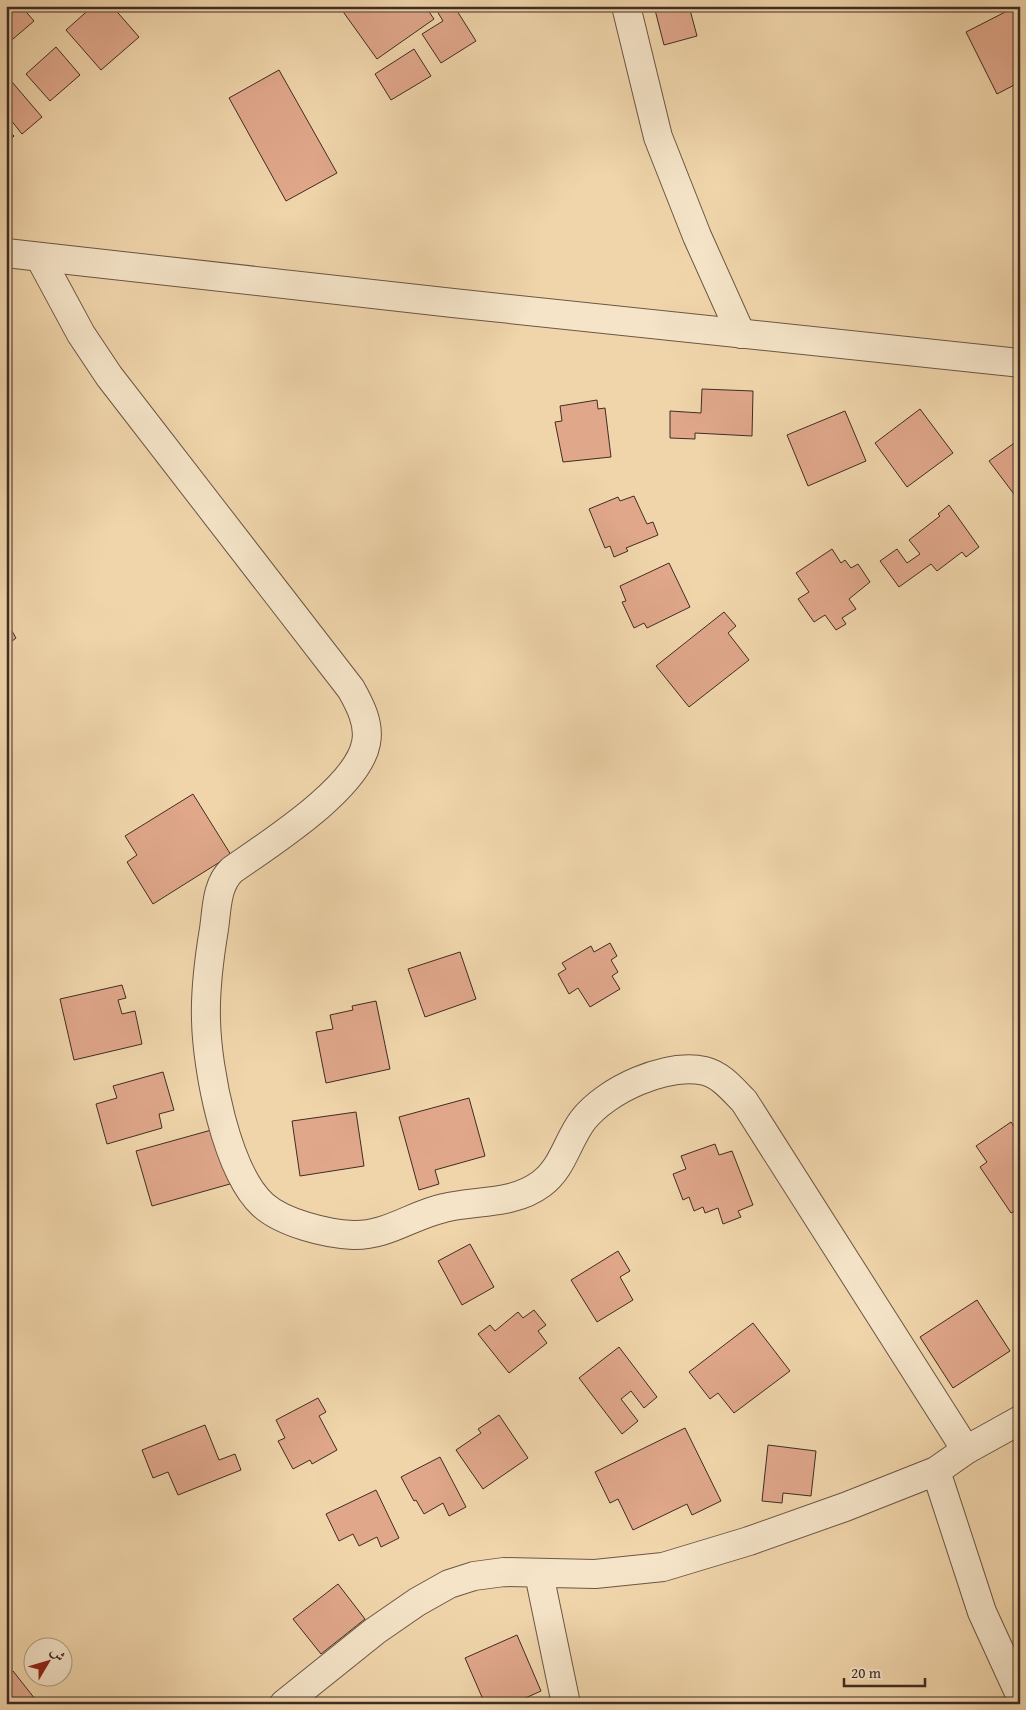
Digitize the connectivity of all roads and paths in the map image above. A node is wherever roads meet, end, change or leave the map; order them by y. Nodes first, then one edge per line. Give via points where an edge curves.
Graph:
1 (626, 6) edge
2 (6, 253) edge
3 (40, 258) junction
4 (741, 334) junction
5 (1020, 363) edge
6 (1020, 1420) edge
7 (966, 1450) junction
8 (936, 1471) junction
9 (538, 1574) junction
10 (1020, 1695) edge
11 (284, 1704) edge
12 (566, 1704) edge

1 - 4 street via 658,137
2 - 3 street
3 - 4 street
3 - 7 street via 81,334 109,376 351,689 366,722 366,742 361,760 348,777 324,801 232,870 221,885 211,950 206,1021 214,1086 231,1150 251,1191 278,1214 314,1229 352,1235 374,1234 446,1207 529,1192 560,1164 581,1123 601,1101 618,1090 663,1074 684,1069 706,1071 724,1080 744,1101
4 - 5 street
6 - 7 street
7 - 8 street
8 - 9 street via 758,1538 663,1567 595,1574
8 - 10 street via 982,1612
9 - 11 street via 504,1572 449,1584 375,1631
9 - 12 street

